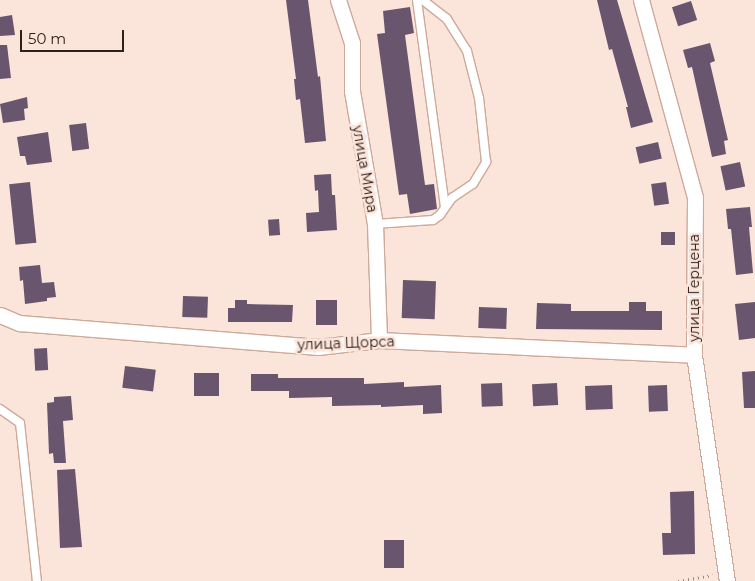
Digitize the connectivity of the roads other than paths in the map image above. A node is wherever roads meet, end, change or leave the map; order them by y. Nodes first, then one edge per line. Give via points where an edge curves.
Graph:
1 (341, 0) edge
2 (417, 0) edge
3 (423, 0) edge
4 (640, 0) edge
5 (446, 207) junction
6 (375, 224) junction
7 (0, 315) edge
8 (379, 340) junction
9 (694, 355) junction
10 (0, 408) edge
11 (726, 576) edge
12 (37, 581) edge

1 - 6 street, улица Мира via 352,43 352,91
2 - 5 lane
3 - 5 lane via 447,19 467,51 479,98 486,162 474,184 452,198
4 - 9 street, улица Герцена via 695,197
5 - 6 lane via 433,220
6 - 8 street, улица Мира
7 - 8 street, улица Щорса via 19,323 318,347
8 - 9 street, улица Щорса
9 - 11 street, улица Герцена
10 - 12 lane via 20,423

